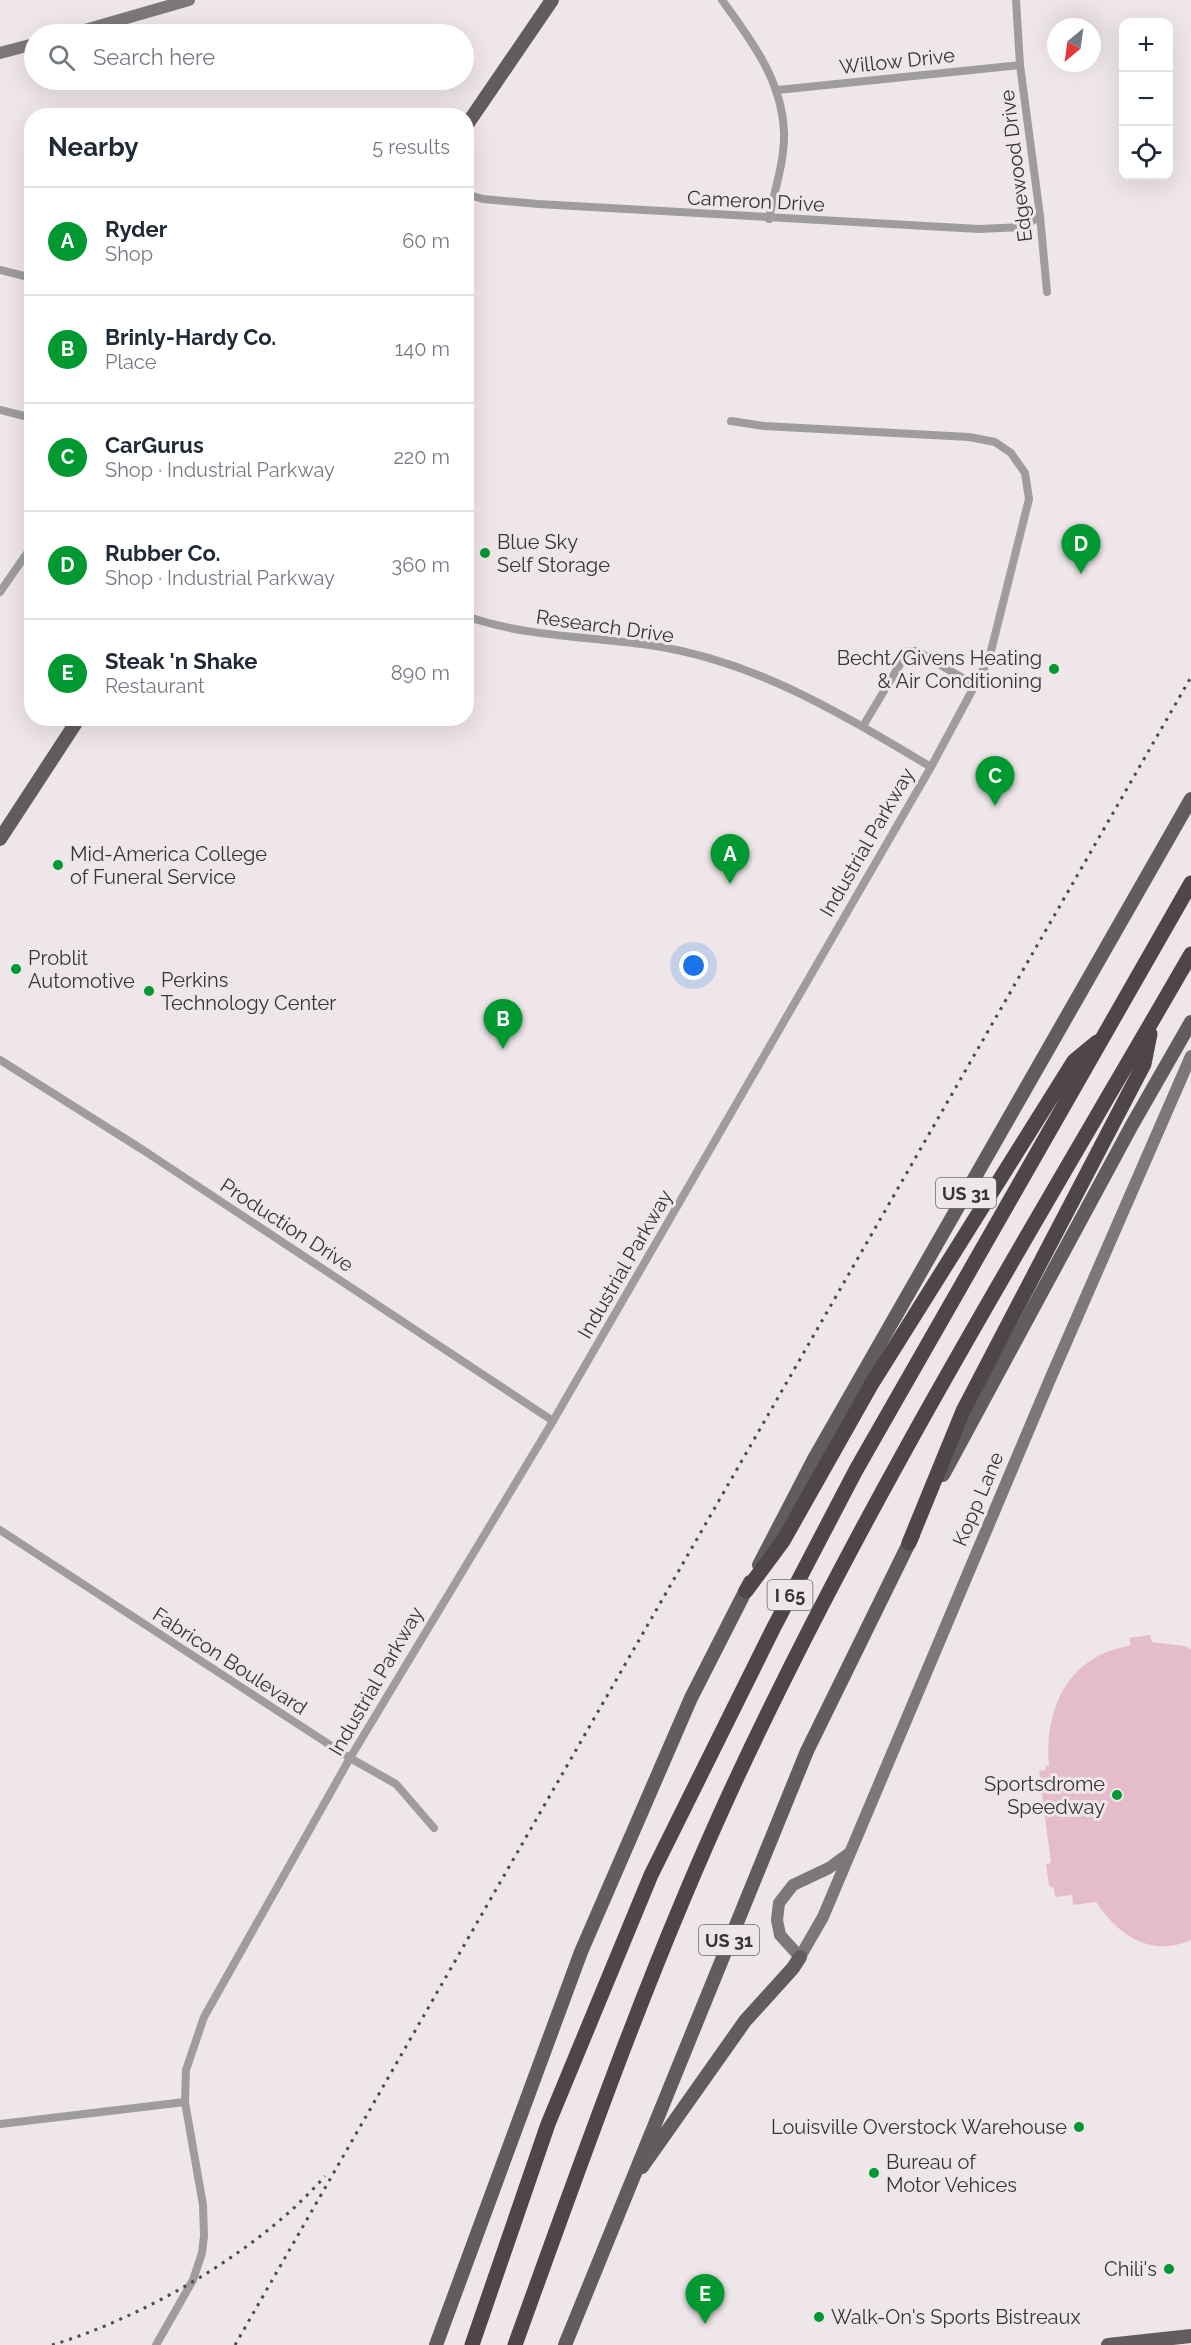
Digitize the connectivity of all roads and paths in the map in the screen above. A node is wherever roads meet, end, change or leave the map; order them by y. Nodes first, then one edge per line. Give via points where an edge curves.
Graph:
1 (189, 0) edge
2 (552, 0) edge
3 (722, 0) edge
4 (1016, 0) edge
5 (105, 24) edge
6 (24, 47) edge
7 (0, 53) edge
8 (1020, 65) junction
9 (778, 90) junction
10 (474, 114) edge
11 (474, 196) edge
12 (1041, 216) junction
13 (769, 219) junction
14 (0, 270) edge
15 (24, 276) edge
16 (1047, 292) dead end
17 (0, 410) edge
18 (24, 416) edge
19 (731, 421) dead end
20 (24, 558) edge
21 (0, 592) edge
22 (474, 619) edge
23 (976, 686) junction
24 (74, 726) edge
25 (862, 726) junction
26 (931, 767) junction
27 (1191, 799) edge
28 (0, 839) edge
29 (1191, 883) edge
30 (1191, 954) edge
31 (1152, 1020) junction
32 (1191, 1022) edge
33 (1104, 1036) junction
34 (1191, 1056) edge
35 (0, 1060) edge
36 (553, 1421) junction
37 (0, 1530) edge
38 (909, 1543) junction
39 (746, 1591) junction
40 (350, 1758) junction
41 (434, 1828) dead end
42 (848, 1854) junction
43 (800, 1957) junction
44 (184, 2102) junction
45 (0, 2124) edge
46 (626, 2191) junction
47 (577, 2319) junction
48 (1191, 2336) edge
49 (156, 2345) edge
50 (436, 2345) edge
51 (472, 2345) edge
52 (515, 2345) edge
53 (565, 2345) edge
54 (576, 2345) edge
55 (1108, 2345) edge

1 - 5 street
2 - 10 main road
3 - 9 street
4 - 8 street, Edgewood Drive
6 - 7 street
8 - 9 street, Willow Drive
8 - 12 street, Edgewood Drive
9 - 13 street via 784,133
11 - 13 street, Cameron Drive
12 - 13 street, Cameron Drive via 1023,227 979,229
12 - 16 street, Edgewood Drive
14 - 15 street
17 - 18 street
19 - 23 street, Industrial Parkway via 969,437 995,442 1011,453 1025,474 1029,499 995,642
20 - 21 street
22 - 25 street, Research Drive via 525,632 657,647 760,674
23 - 25 street via 917,651 908,651
23 - 26 street, Industrial Parkway
24 - 28 main road
25 - 26 street, Research Drive
26 - 36 street, Industrial Parkway
27 - 39 main road, US 31 via 814,1459
29 - 33 highway, I 65
30 - 31 highway, I 65
31 - 38 highway via 1144,1064 963,1411
31 - 52 highway, I 65 via 934,1399 817,1612 737,1777 624,2041
32 - 38 main road, US 31
33 - 39 highway via 1074,1061 871,1385 783,1540
33 - 51 highway, I 65 via 856,1470 772,1629 651,1875 548,2124
34 - 42 street, Kopp Lane
35 - 36 street, Production Drive
36 - 40 street, Industrial Parkway
37 - 40 street, Fabricon Boulevard
38 - 46 main road, US 31 via 807,1751
39 - 50 main road, US 31 via 690,1698 581,1952
40 - 41 street, Fabricon Boulevard via 396,1784
40 - 44 street, Industrial Parkway via 204,2017 186,2070
42 - 43 street, Kopp Lane via 823,1917
42 - 43 street via 793,1885 779,1903 780,1935
43 - 46 main road via 744,2021
44 - 45 street
44 - 49 street, Industrial Parkway via 203,2205 204,2236 193,2280
46 - 47 main road, US 31
47 - 53 main road, US 31
47 - 54 main road
48 - 55 main road

